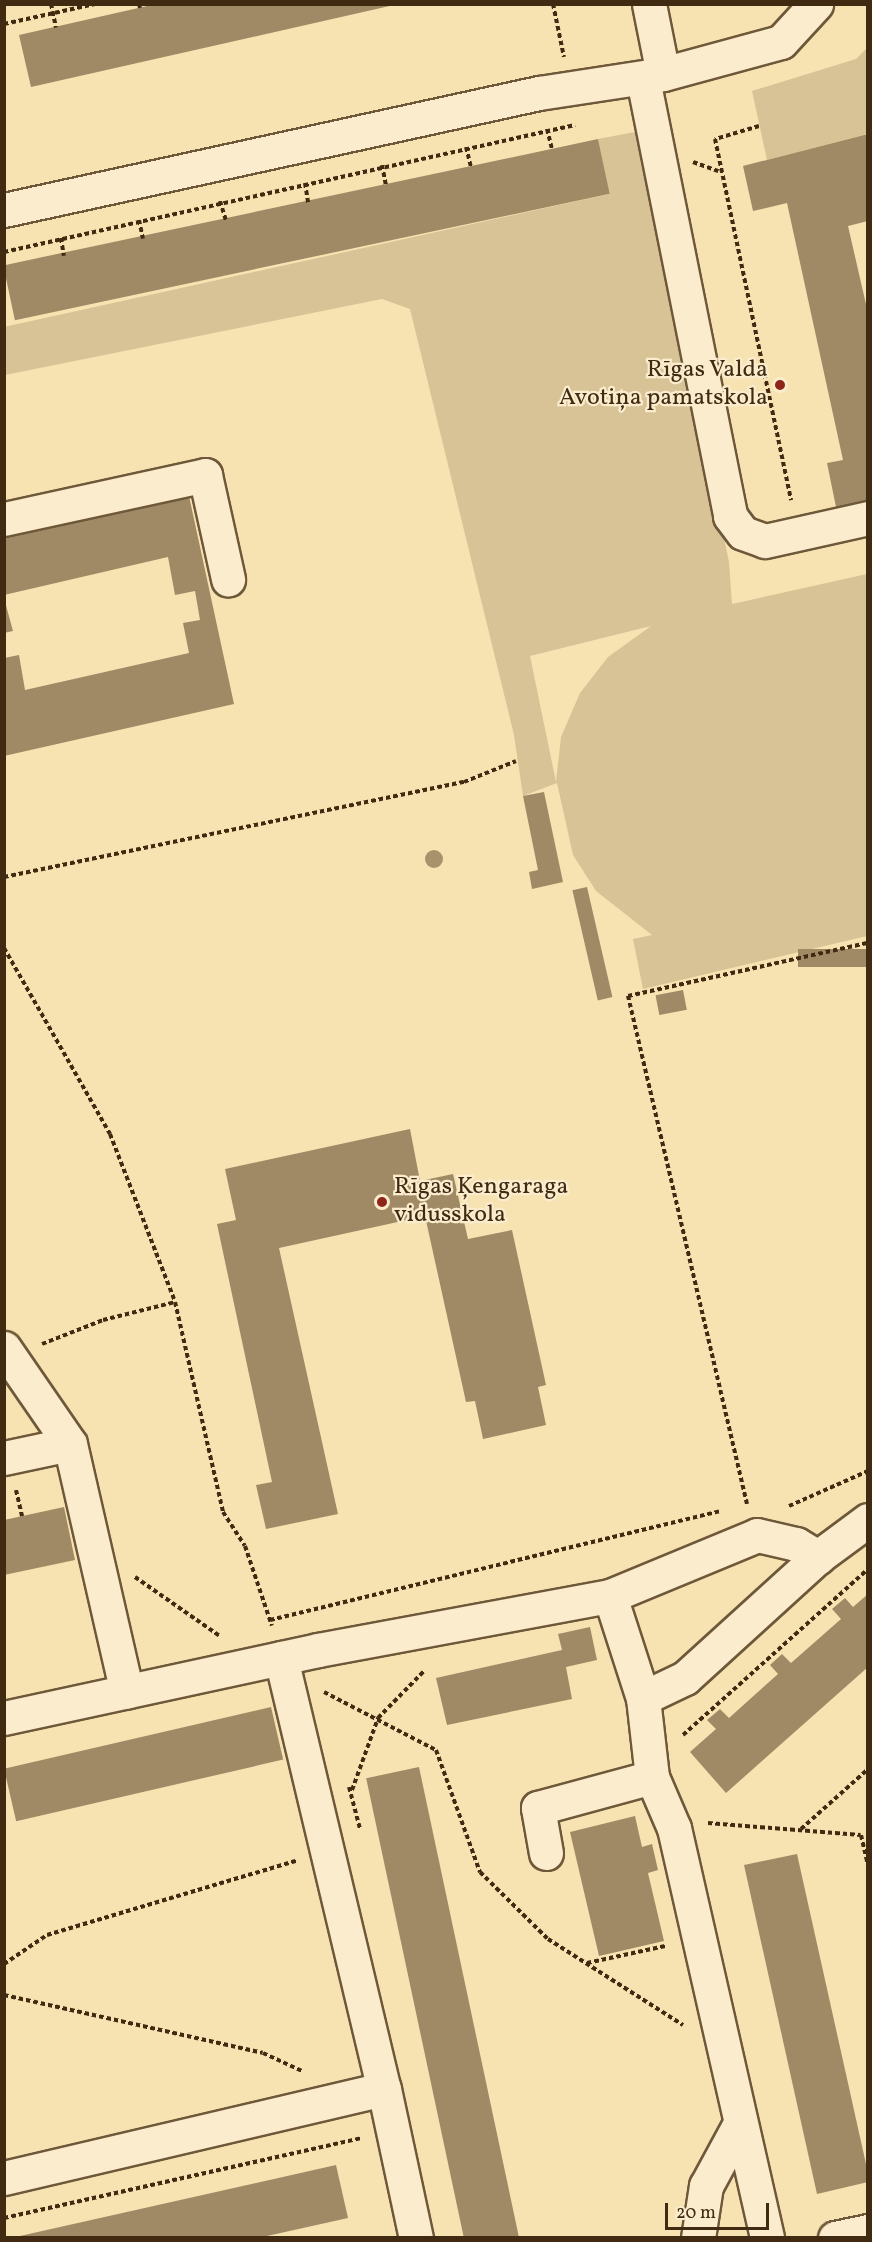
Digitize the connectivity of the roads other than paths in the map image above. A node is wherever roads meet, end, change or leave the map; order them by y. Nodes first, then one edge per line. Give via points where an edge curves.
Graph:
1 (649, 4) edge
2 (816, 4) edge
3 (653, 77) junction
4 (4, 210) edge
5 (867, 518) edge
6 (4, 519) edge
7 (228, 579) dead end
8 (9, 1352) edge
9 (70, 1444) junction
10 (4, 1458) edge
11 (867, 1520) edge
12 (818, 1557) junction
13 (610, 1596) junction
14 (267, 1661) junction
15 (127, 1692) junction
16 (644, 1698) junction
17 (4, 1718) edge
18 (652, 1777) junction
19 (546, 1853) dead end
20 (369, 2093) junction
21 (738, 2127) junction
22 (4, 2178) edge
23 (867, 2231) edge
24 (416, 2238) edge
25 (698, 2238) edge
26 (767, 2238) edge
27 (835, 2238) edge

1 - 3 street
2 - 3 street via 781,42
3 - 4 street via 570,88
3 - 5 street via 650,130 730,516 743,533 765,541
6 - 7 street via 205,475
8 - 9 street
9 - 10 street
9 - 15 street
11 - 12 street
12 - 13 street via 764,1518
12 - 16 street via 685,1678
13 - 14 street
13 - 16 street
14 - 15 street
14 - 20 street via 326,1852
15 - 17 street
16 - 18 street
18 - 19 street via 538,1808
18 - 21 street via 674,1828
20 - 22 street
20 - 24 street via 393,2131
21 - 25 street via 706,2186
21 - 26 street
23 - 27 street

